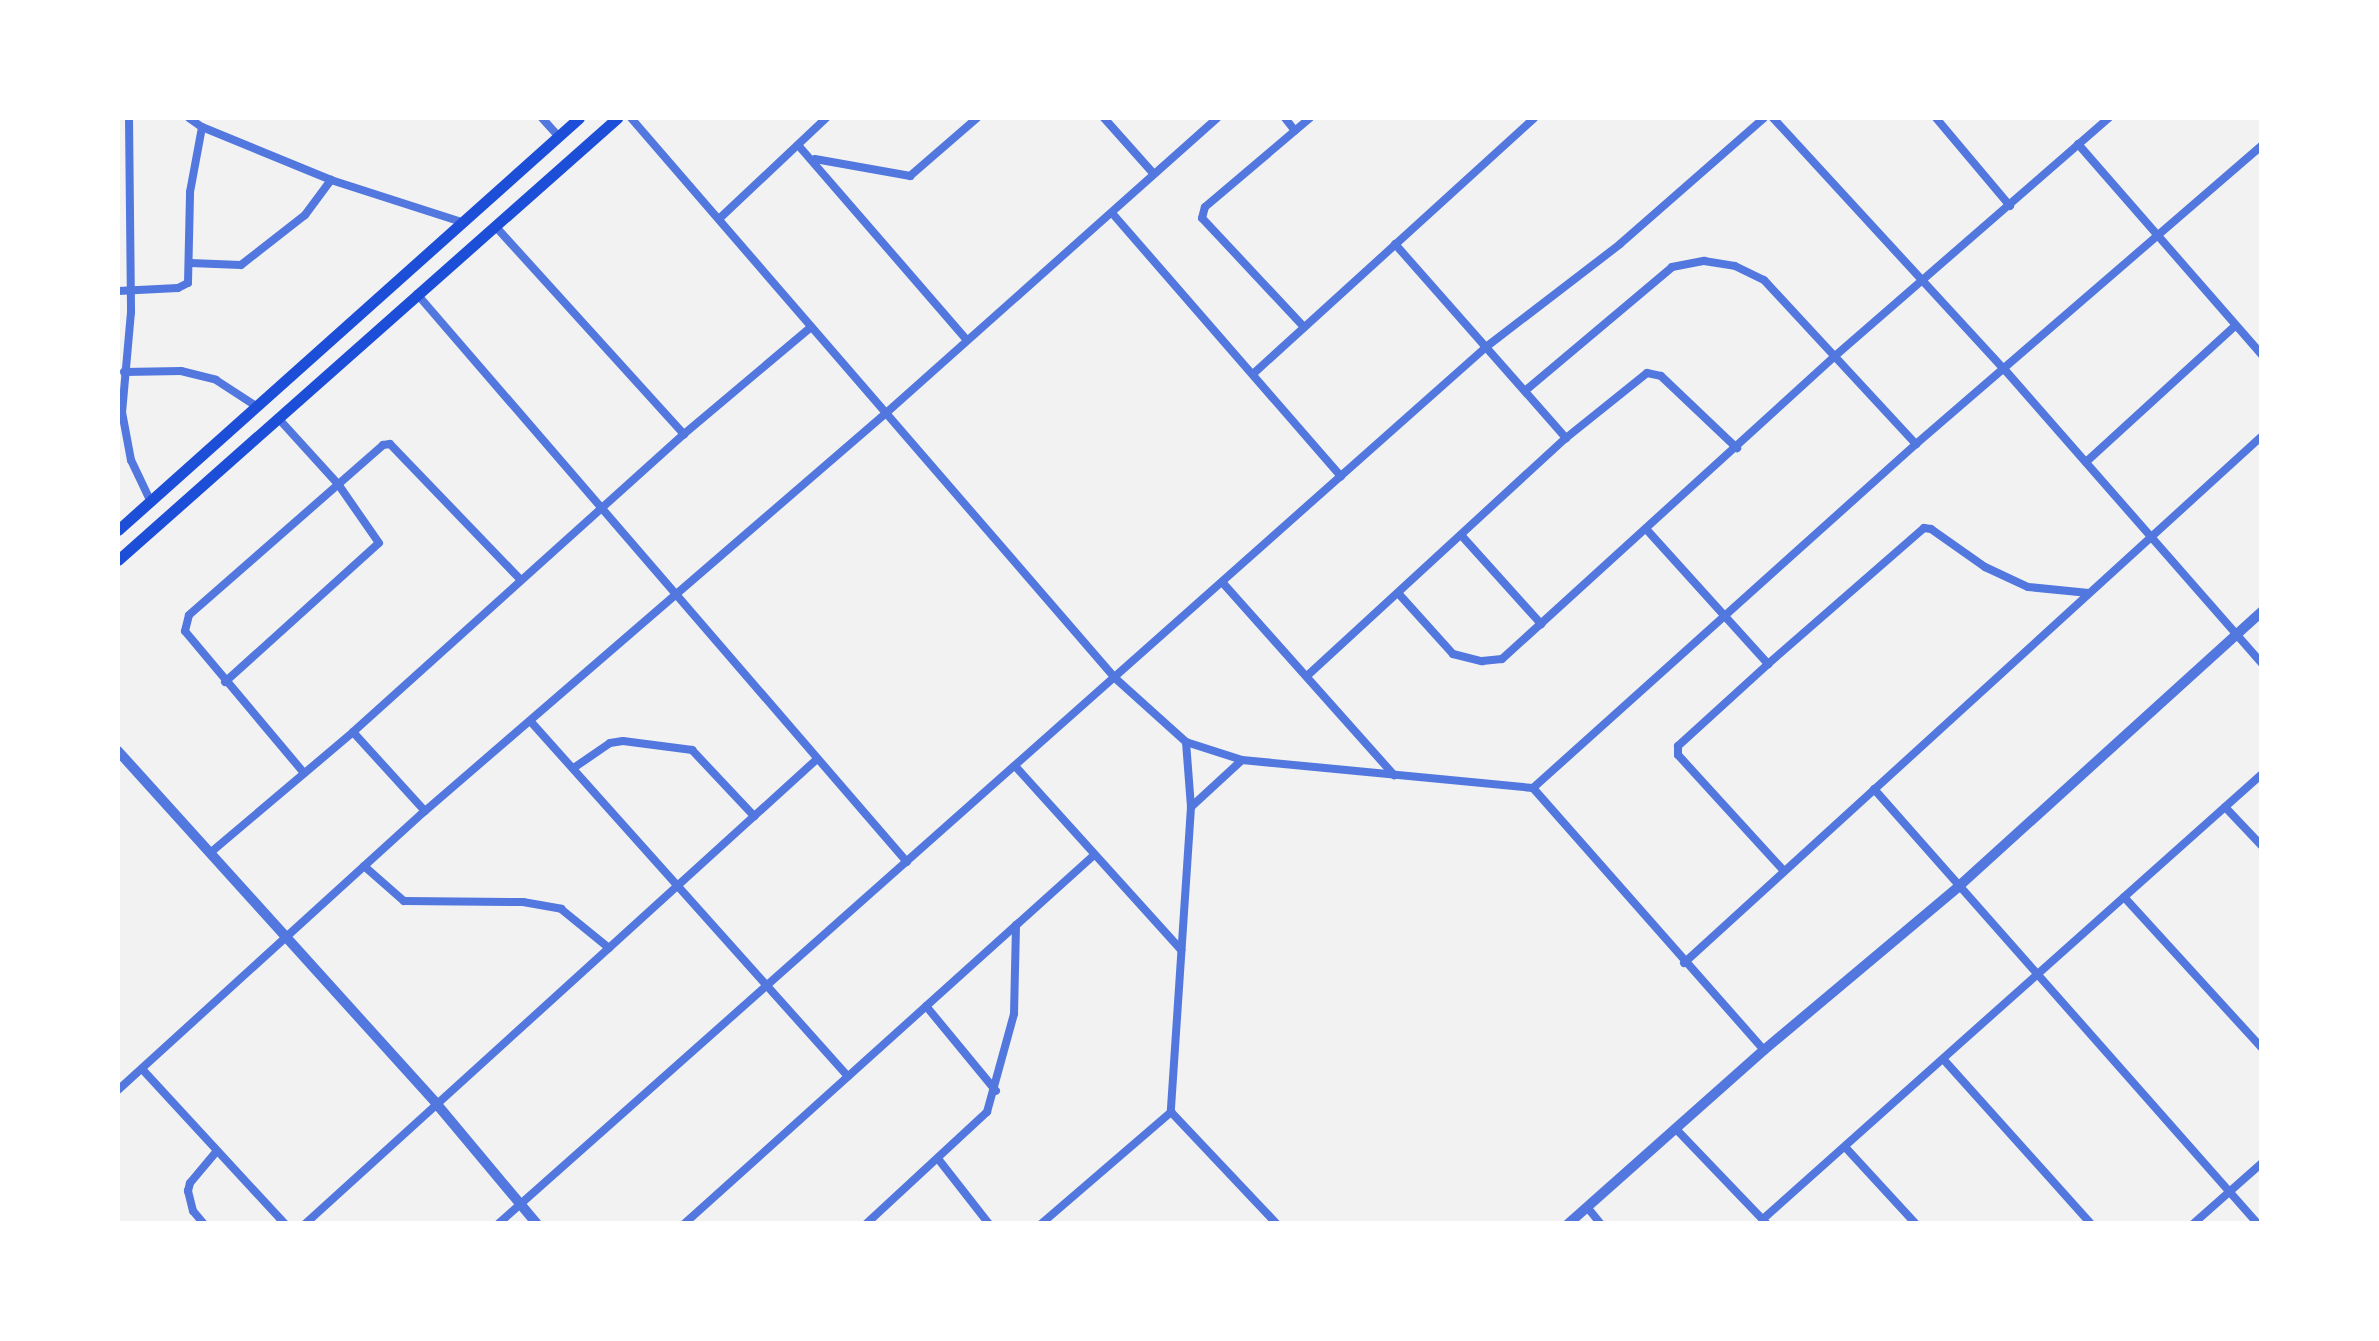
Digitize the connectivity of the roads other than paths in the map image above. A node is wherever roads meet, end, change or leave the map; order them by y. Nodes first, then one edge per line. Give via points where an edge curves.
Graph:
1 (130, 118) edge
2 (189, 118) edge
3 (542, 118) edge
4 (579, 118) edge
5 (617, 118) edge
6 (631, 118) edge
7 (826, 118) edge
8 (978, 118) edge
9 (1104, 118) edge
10 (1217, 118) edge
11 (1285, 118) edge
12 (1310, 118) edge
13 (1534, 118) edge
14 (1764, 118) edge
15 (1773, 118) edge
16 (1936, 118) edge
17 (2109, 118) edge
18 (202, 127) junction
19 (1295, 131) junction
20 (558, 136) junction
21 (2078, 144) junction
22 (798, 145) junction
23 (2262, 145) edge
24 (814, 158) junction
25 (1154, 173) junction
26 (331, 180) junction
27 (2010, 206) junction
28 (1112, 213) junction
29 (720, 218) junction
30 (118, 220) edge
31 (129, 222) junction
32 (462, 222) junction
33 (496, 227) junction
34 (2156, 235) junction
35 (1395, 244) junction
36 (190, 263) junction
37 (1921, 282) junction
38 (118, 291) edge
39 (131, 291) junction
40 (417, 294) junction
41 (2235, 326) junction
42 (811, 327) junction
43 (1304, 328) junction
44 (967, 340) junction
45 (1486, 347) junction
46 (1835, 356) junction
47 (2262, 356) edge
48 (2005, 370) junction
49 (124, 372) junction
50 (1253, 374) junction
51 (120, 391) edge
52 (1524, 391) junction
53 (256, 406) junction
54 (885, 414) junction
55 (278, 418) junction
56 (684, 434) junction
57 (2262, 436) edge
58 (1566, 438) junction
59 (1916, 444) junction
60 (1737, 448) junction
61 (2086, 462) junction
62 (1341, 476) junction
63 (338, 484) junction
64 (150, 500) junction
65 (604, 508) junction
66 (124, 516) edge
67 (118, 530) edge
68 (1647, 530) junction
69 (1461, 535) junction
70 (2150, 537) junction
71 (118, 560) edge
72 (520, 579) junction
73 (1222, 582) junction
74 (1398, 593) junction
75 (2089, 593) junction
76 (676, 596) junction
77 (2262, 610) edge
78 (1726, 616) junction
79 (1541, 624) junction
80 (2236, 634) junction
81 (1768, 664) junction
82 (2262, 664) edge
83 (1308, 676) junction
84 (1114, 678) junction
85 (226, 682) junction
86 (532, 723) junction
87 (354, 732) junction
88 (1186, 742) junction
89 (118, 750) edge
90 (816, 760) junction
91 (1242, 760) junction
92 (1015, 766) junction
93 (575, 767) junction
94 (304, 773) junction
95 (2262, 774) edge
96 (1394, 775) junction
97 (1532, 788) junction
98 (1874, 788) junction
99 (1190, 807) junction
100 (2225, 807) junction
101 (425, 811) junction
102 (754, 816) junction
103 (2262, 846) edge
104 (210, 852) junction
105 (1093, 856) junction
106 (907, 862) junction
107 (364, 866) junction
108 (1784, 871) junction
109 (681, 886) junction
110 (1958, 887) junction
111 (2124, 898) junction
112 (1016, 925) junction
113 (285, 938) junction
114 (609, 948) junction
115 (1181, 950) junction
116 (1684, 963) junction
117 (2039, 975) junction
118 (766, 988) junction
119 (926, 1006) junction
120 (2262, 1048) edge
121 (1764, 1050) junction
122 (1944, 1060) junction
123 (142, 1069) junction
124 (848, 1076) junction
125 (118, 1090) edge
126 (996, 1091) junction
127 (435, 1102) junction
128 (1171, 1112) junction
129 (1676, 1128) junction
130 (1846, 1148) junction
131 (215, 1153) junction
132 (939, 1160) junction
133 (2262, 1162) edge
134 (2230, 1191) junction
135 (519, 1204) junction
136 (1587, 1207) junction
137 (1765, 1221) edge
138 (204, 1224) edge
139 (284, 1224) edge
140 (305, 1224) edge
141 (498, 1224) edge
142 (536, 1224) edge
143 (684, 1224) edge
144 (866, 1224) edge
145 (988, 1224) edge
146 (1041, 1224) edge
147 (1277, 1224) edge
148 (1568, 1224) edge
149 (1602, 1224) edge
150 (1916, 1224) edge
151 (2091, 1224) edge
152 (2193, 1224) edge
153 (2258, 1224) edge

1 - 31 street
2 - 18 street
3 - 20 street
4 - 20 main road
5 - 33 main road
6 - 29 street
7 - 22 street
8 - 24 street via 910,176
9 - 25 street
10 - 25 street
11 - 19 street
12 - 19 street
13 - 35 street
14 - 45 street via 1620,244
15 - 37 street
16 - 27 street
17 - 21 street
18 - 26 street
18 - 36 street via 190,192
19 - 43 street via 1205,207 1202,218
20 - 32 main road
21 - 27 street
21 - 34 street
22 - 24 street
22 - 29 street
23 - 34 street
24 - 44 street
25 - 28 street
26 - 32 street
26 - 36 street via 305,215 242,265
27 - 37 street
28 - 44 street
28 - 50 street
29 - 42 street
30 - 31 street
31 - 39 street
32 - 53 main road
33 - 40 main road
33 - 56 street
34 - 41 street
34 - 48 street
35 - 43 street
35 - 45 street
36 - 39 street via 184,286
37 - 46 street
37 - 48 street
38 - 39 street
39 - 49 street
40 - 55 main road
40 - 65 street
41 - 47 street
41 - 61 street
42 - 54 street
42 - 56 street
43 - 50 street
44 - 54 street
45 - 52 street
45 - 62 street
46 - 52 street via 1764,280 1704,261 1672,267
46 - 59 street
46 - 60 street
48 - 59 street
48 - 61 street
49 - 51 street
49 - 53 street via 181,371 216,380
50 - 62 street
51 - 64 street via 130,460
52 - 58 street
53 - 64 main road
54 - 76 street
54 - 84 street
55 - 63 street
55 - 71 main road
56 - 65 street
57 - 70 street
58 - 60 street via 1653,372
58 - 69 street
59 - 78 street
60 - 68 street
61 - 70 street
62 - 73 street
63 - 72 street via 390,444
63 - 85 street via 378,537 377,548
63 - 85 street via 189,615 185,631
64 - 66 main road
65 - 72 street
65 - 76 street
66 - 67 main road
68 - 78 street
68 - 79 street
69 - 74 street
69 - 79 street
70 - 75 street
70 - 80 street
72 - 87 street
73 - 83 street
73 - 84 street
74 - 79 street via 1453,654 1482,661 1502,659
74 - 83 street
75 - 81 street via 2028,586 1924,528
75 - 98 street
76 - 86 street
76 - 90 street
77 - 80 street
78 - 81 street
78 - 97 street
80 - 82 street
80 - 110 street
81 - 108 street via 1678,746 1678,755
83 - 96 street
84 - 88 street
84 - 92 street
85 - 94 street
86 - 93 street
86 - 101 street
87 - 94 street
87 - 101 street
88 - 91 street
88 - 99 street
89 - 104 street
90 - 102 street
90 - 106 street
91 - 96 street
91 - 99 street
92 - 105 street
92 - 106 street
93 - 102 street via 623,741 692,750
93 - 109 street
94 - 104 street
95 - 100 street
96 - 97 street
97 - 116 street
98 - 108 street
98 - 110 street
99 - 115 street
100 - 103 street
100 - 111 street
101 - 107 street
102 - 109 street
104 - 113 street
105 - 112 street
105 - 115 street
106 - 118 street
107 - 113 street
107 - 114 street via 404,901 523,902 562,909
108 - 116 street
109 - 114 street
109 - 118 street
110 - 117 street
110 - 121 street
111 - 117 street
111 - 120 street
112 - 119 street
112 - 126 street via 1014,1014
113 - 123 street
113 - 127 street
114 - 127 street
115 - 128 street
116 - 121 street
117 - 122 street
117 - 134 street
118 - 124 street
118 - 135 street
119 - 124 street
119 - 126 street
121 - 129 street
122 - 130 street
122 - 151 street
123 - 125 street
123 - 131 street
124 - 143 street
126 - 132 street via 987,1112
127 - 135 street
127 - 140 street
128 - 146 street
128 - 147 street
129 - 136 street
129 - 137 street
130 - 137 street
130 - 150 street
131 - 138 street via 188,1192
131 - 139 street
132 - 144 street
132 - 145 street
133 - 134 street
134 - 152 street
134 - 153 street
135 - 141 street
135 - 142 street
136 - 148 street
136 - 149 street

